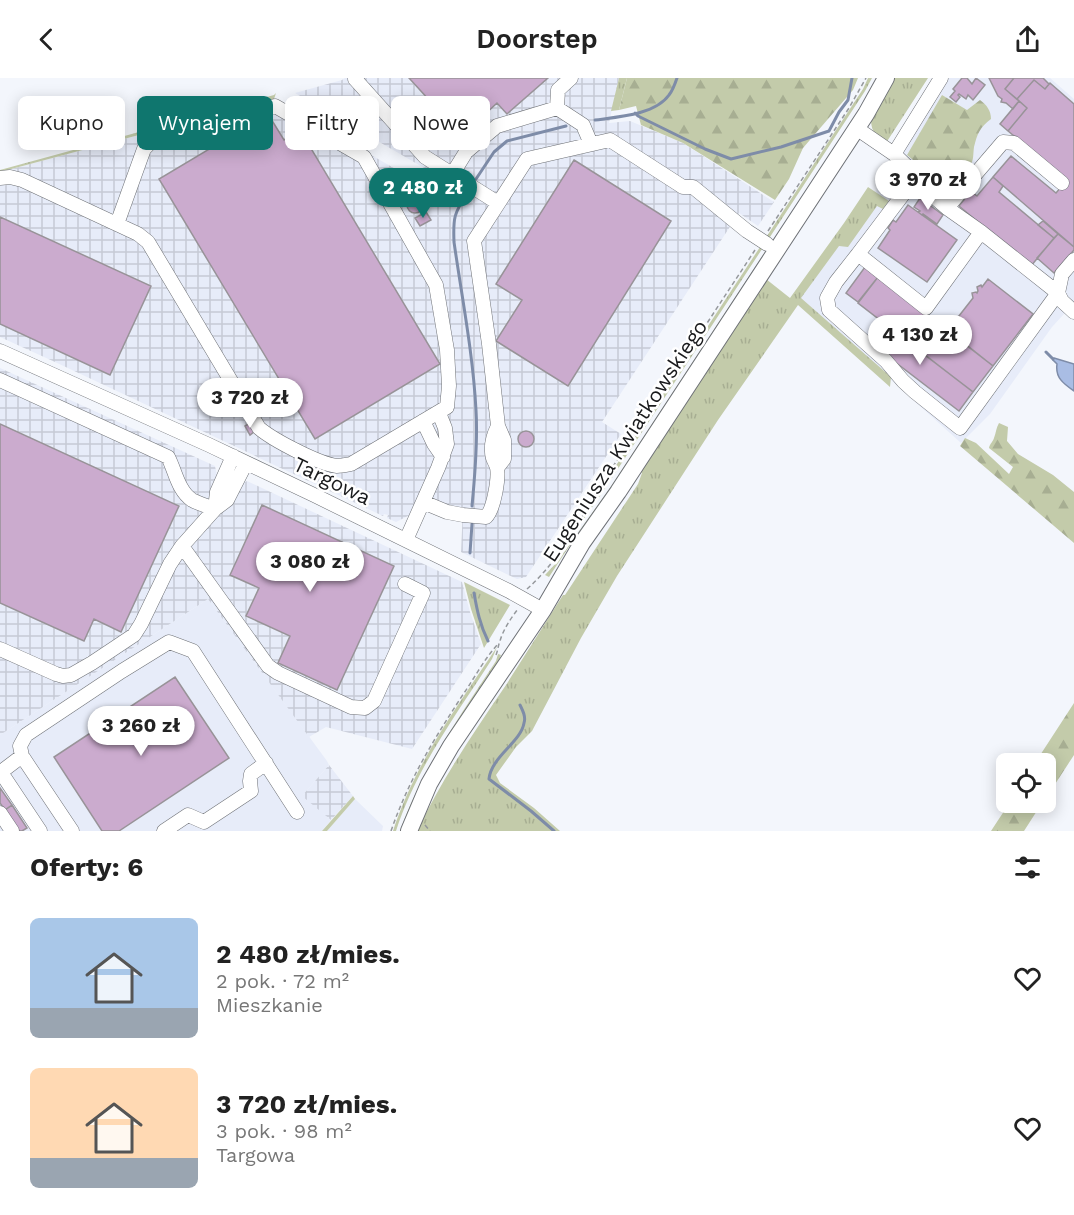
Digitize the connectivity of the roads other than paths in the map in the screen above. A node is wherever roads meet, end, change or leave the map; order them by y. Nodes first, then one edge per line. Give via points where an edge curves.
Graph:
1 (357, 78) edge
2 (571, 78) edge
3 (886, 78) edge
4 (941, 78) edge
5 (557, 108) junction
6 (856, 128) junction
7 (591, 144) junction
8 (894, 154) junction
9 (453, 173) junction
10 (917, 176) junction
11 (973, 177) junction
12 (0, 178) edge
13 (1062, 183) dead end
14 (498, 203) junction
15 (947, 208) junction
16 (117, 224) junction
17 (981, 232) junction
18 (765, 242) road end
19 (858, 254) junction
20 (1074, 260) edge
21 (1058, 293) junction
22 (1074, 312) edge
23 (0, 351) edge
24 (0, 380) edge
25 (439, 413) junction
26 (423, 421) junction
27 (233, 456) junction
28 (443, 457) junction
29 (246, 463) junction
30 (423, 502) junction
31 (215, 509) junction
32 (406, 540) junction
33 (182, 546) junction
34 (405, 584) dead end
35 (543, 610) junction
36 (0, 649) edge
37 (22, 756) junction
38 (266, 763) junction
39 (0, 772) edge
40 (297, 812) dead end
41 (0, 813) edge
42 (12, 831) edge
43 (40, 831) edge
44 (72, 831) edge
45 (164, 831) edge
46 (409, 831) edge

1 - 9 street via 425,157
2 - 5 street via 558,90
3 - 6 main road, Eugeniusza Kwiatkowskiego
4 - 8 street
5 - 7 street via 583,125
5 - 9 street via 497,126 466,152
6 - 8 street
6 - 35 main road, Eugeniusza Kwiatkowskiego via 591,529
7 - 14 street via 527,159
7 - 18 street via 610,140 683,187 693,187
8 - 10 street
9 - 14 street
10 - 11 street
10 - 15 street
10 - 19 street
11 - 13 street via 1003,142 1014,143
11 - 15 street
12 - 16 street via 18,179
14 - 30 street via 474,241 498,426 492,447 497,468 493,507 486,517 463,516
15 - 17 street
16 - 25 street via 150,142 274,106 364,158 436,285 449,386 447,407
16 - 26 street via 148,242 259,428 268,435 334,466 342,466
17 - 19 street via 926,308
17 - 21 street
19 - 21 street via 827,298 829,310 915,392 960,428
20 - 21 street via 1062,274
21 - 22 street
23 - 27 street, Targowa
24 - 31 street via 168,457 185,494
25 - 26 street
25 - 28 street via 447,444
26 - 28 street
27 - 29 street, Targowa
27 - 31 street via 217,492
28 - 30 street
29 - 31 street via 227,500
29 - 32 street, Targowa
30 - 32 street
31 - 33 street
32 - 35 street, Targowa
33 - 34 street via 268,666 351,707 365,708 374,701 423,592
33 - 36 street via 134,635 71,675 56,674
35 - 46 main road, Eugeniusza Kwiatkowskiego via 451,746
37 - 38 street via 20,746 27,735 169,642 193,651
37 - 39 street
37 - 44 street
38 - 40 street
38 - 45 street via 251,774 251,791 204,822 188,815
39 - 43 street
41 - 42 street

